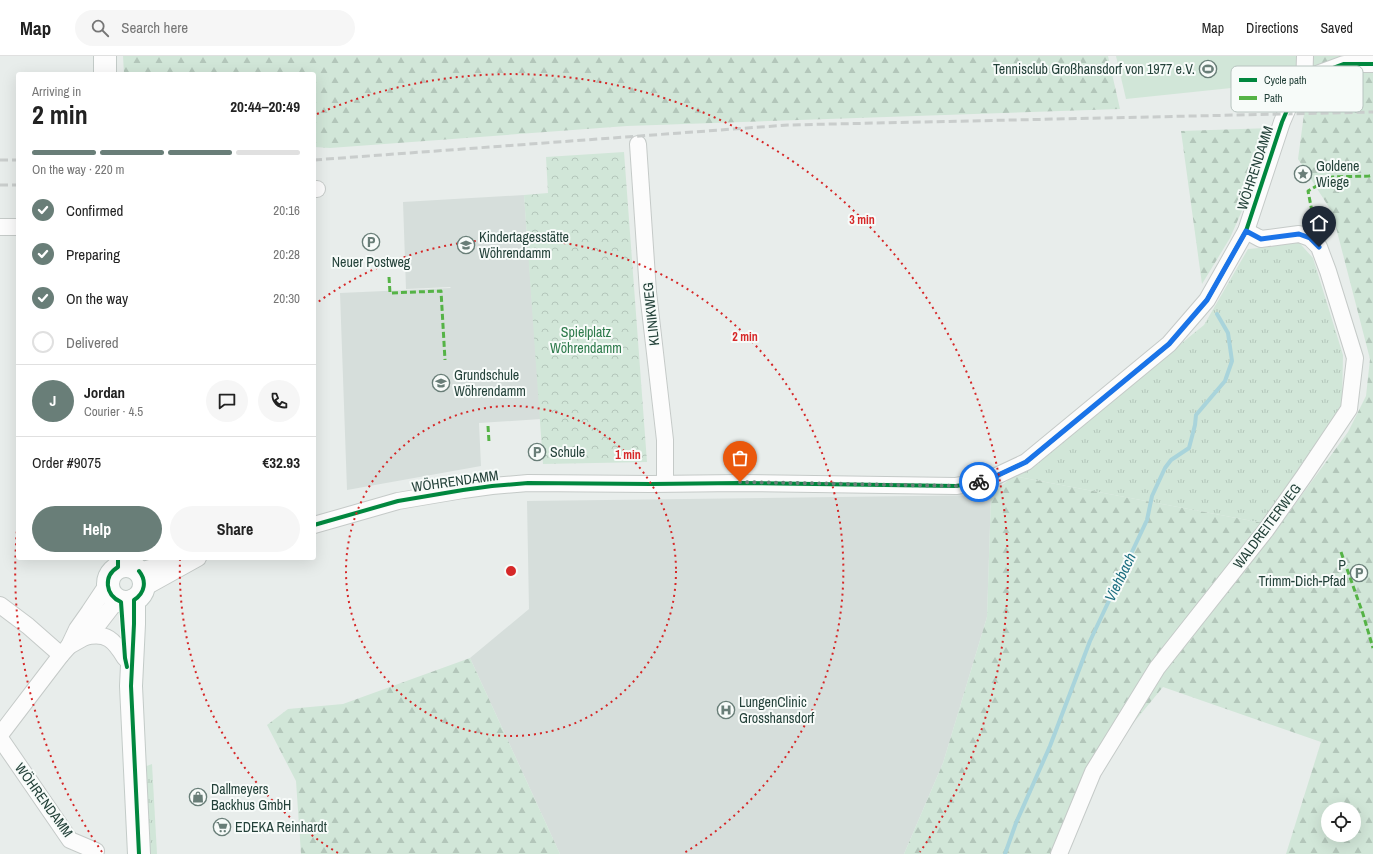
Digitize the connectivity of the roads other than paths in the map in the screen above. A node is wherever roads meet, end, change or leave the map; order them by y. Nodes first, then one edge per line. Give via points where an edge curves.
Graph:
1 (104, 56) edge
2 (1305, 56) edge
3 (1373, 64) edge
4 (1305, 66) edge
5 (1339, 66) edge
6 (106, 72) edge
7 (1286, 112) edge
8 (638, 144) dead end
9 (0, 227) edge
10 (16, 227) edge
11 (1246, 231) junction
12 (665, 483) junction
13 (316, 524) edge
14 (192, 560) edge
15 (127, 580) edge
16 (0, 605) edge
17 (85, 637) junction
18 (65, 651) junction
19 (125, 658) junction
20 (131, 686) junction
21 (0, 735) edge
22 (0, 738) edge
23 (96, 851) dead end
24 (139, 854) edge
25 (1059, 854) edge

1 - 6 main road
2 - 4 street
3 - 5 street, WÖHRENDAMM
7 - 11 street, WÖHRENDAMM
8 - 12 street, KLINIKWEG via 648,292 665,440
9 - 10 street
11 - 12 street, WÖHRENDAMM via 1207,300 1169,344 1026,462 992,478 956,486
11 - 25 street, WALDREITERWEG via 1261,239 1299,234 1310,238 1319,247 1355,358 1348,408 1266,530 1157,668 1093,772
12 - 13 street, WÖHRENDAMM via 528,483 492,486 398,501
14 - 15 street
15 - 17 street via 100,622
15 - 18 street via 89,612 76,629
15 - 19 main road
15 - 20 main road via 134,624
16 - 18 street
17 - 18 street
17 - 19 street via 96,634 112,640
18 - 21 street
19 - 20 main road
20 - 24 main road
22 - 23 street, WÖHRENDAMM via 70,840

